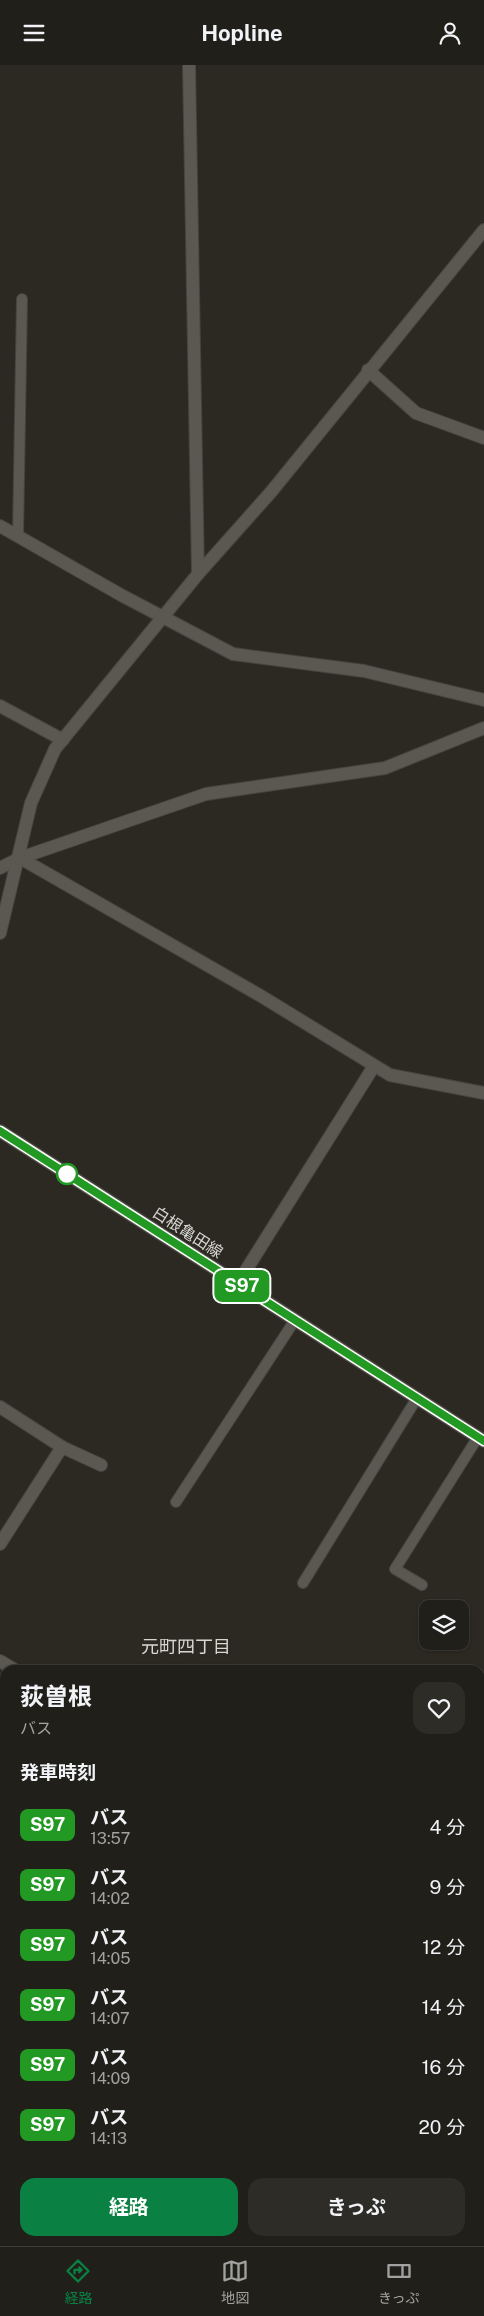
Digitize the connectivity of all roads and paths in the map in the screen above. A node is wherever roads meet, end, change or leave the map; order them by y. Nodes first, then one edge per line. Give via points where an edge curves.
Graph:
1 (189, 65) edge
2 (484, 230) edge
3 (22, 299) dead end
4 (368, 370) junction
5 (484, 438) edge
6 (0, 526) edge
7 (18, 536) junction
8 (198, 574) junction
9 (163, 618) junction
10 (484, 700) edge
11 (0, 705) edge
12 (484, 728) edge
13 (63, 740) junction
14 (20, 858) junction
15 (0, 868) edge
16 (0, 933) edge
17 (374, 1066) junction
18 (484, 1093) edge
19 (0, 1131) edge
20 (238, 1283) junction
21 (295, 1320) junction
22 (418, 1398) junction
23 (0, 1407) edge
24 (482, 1435) edge
25 (62, 1447) junction
26 (101, 1465) dead end
27 (176, 1503) dead end
28 (0, 1544) edge
29 (303, 1583) dead end
30 (422, 1585) dead end

1 - 8 street
2 - 4 street
3 - 7 lane
4 - 5 street via 416,413
4 - 8 street via 271,492
6 - 7 street
7 - 9 street
8 - 9 street
9 - 10 street via 233,654 364,671
9 - 13 street
11 - 13 street
12 - 14 street via 385,768 206,794
13 - 14 street via 55,749 31,803
14 - 15 street
14 - 16 street
14 - 17 street via 261,996
17 - 18 street via 390,1075
17 - 20 street
19 - 20 street, 白根亀田線
20 - 21 street, 白根亀田線
21 - 22 street, 白根亀田線
21 - 27 lane
22 - 24 street, 白根亀田線
22 - 29 lane
23 - 25 street
24 - 30 lane via 395,1569
25 - 26 street
25 - 28 street

